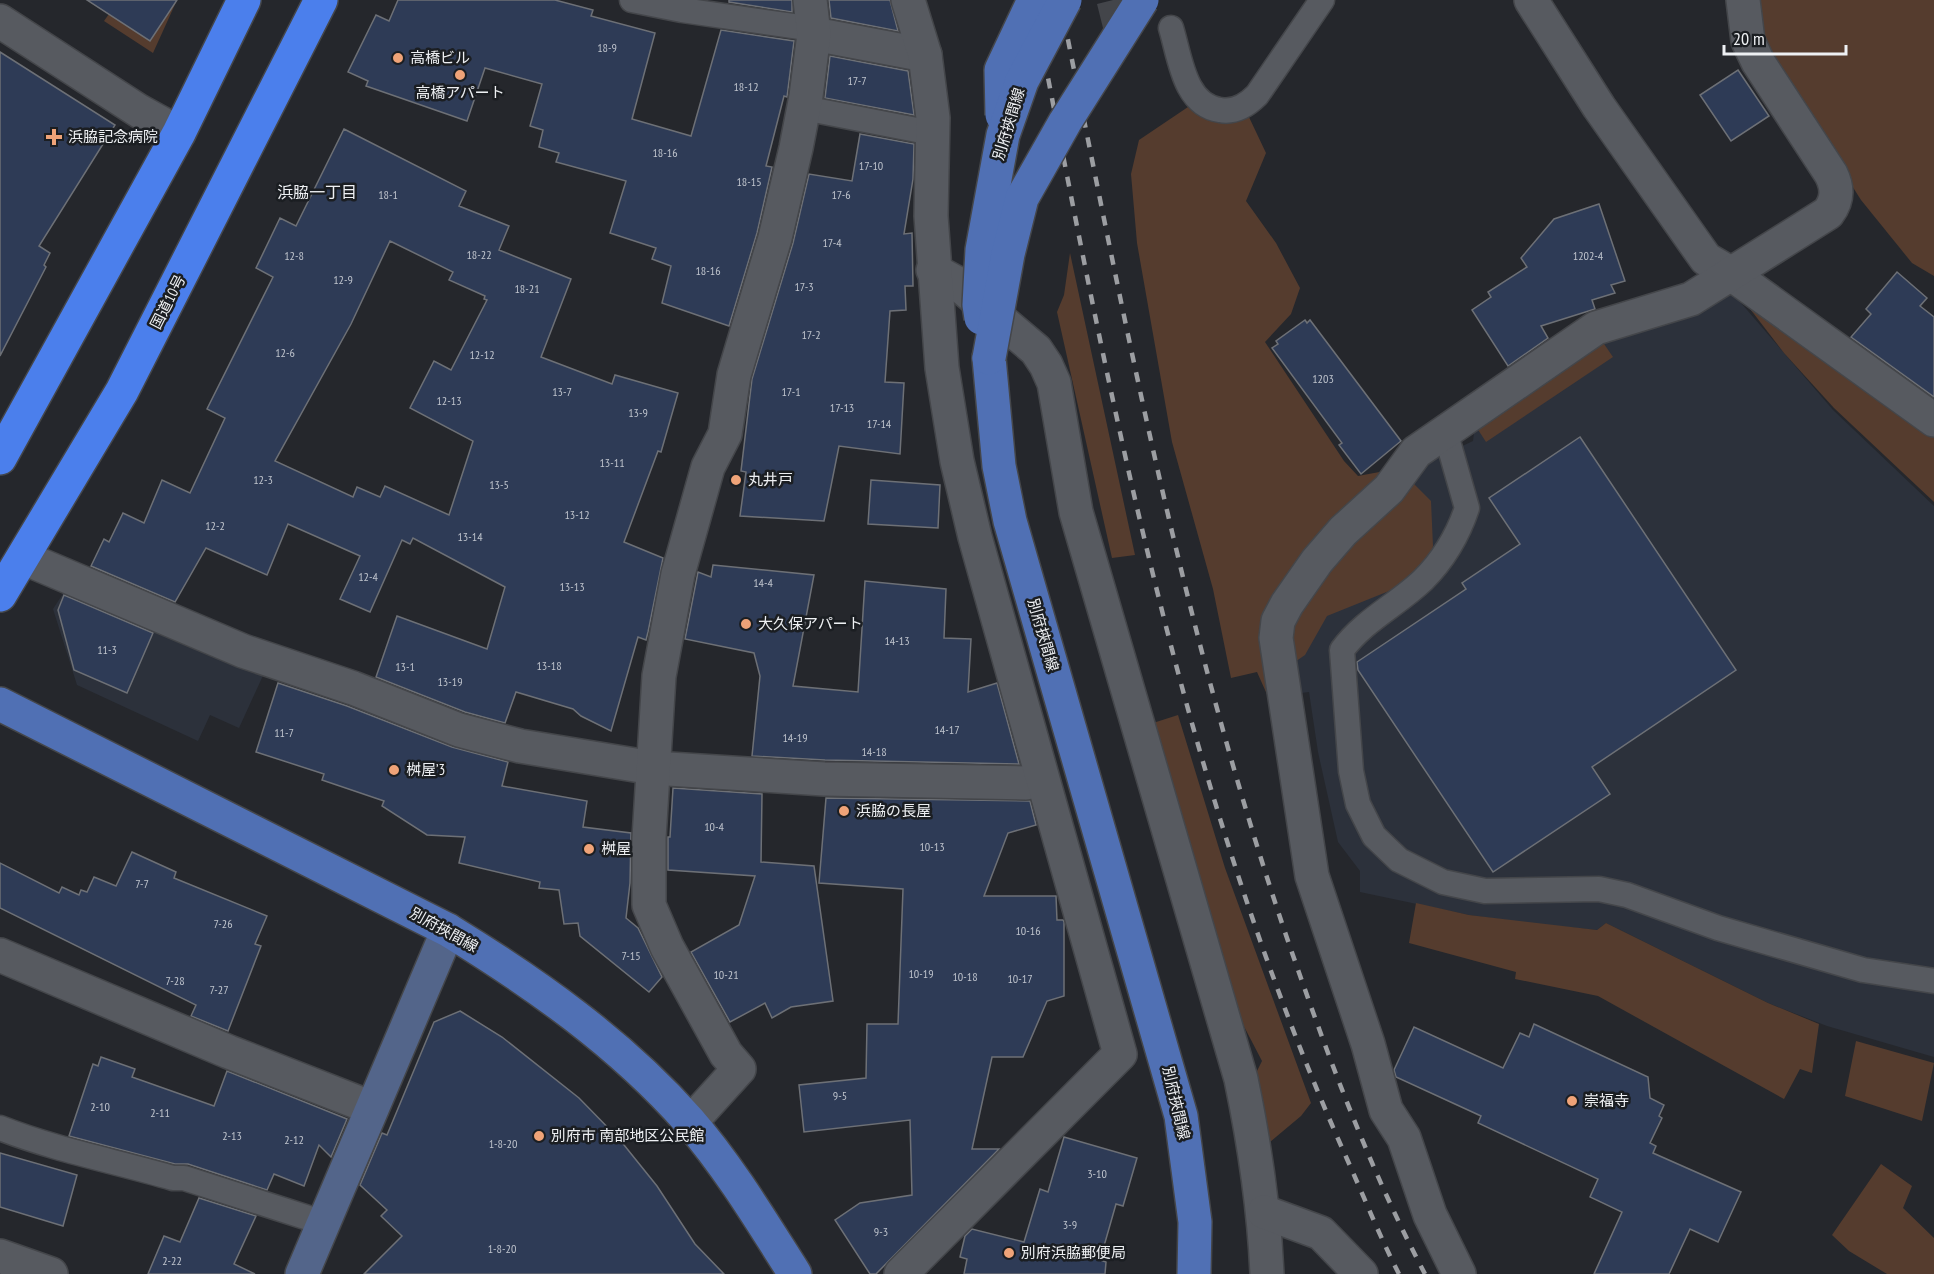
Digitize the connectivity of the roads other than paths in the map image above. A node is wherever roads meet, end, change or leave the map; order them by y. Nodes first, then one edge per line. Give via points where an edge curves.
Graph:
1 (244, 0) edge
2 (321, 0) edge
3 (632, 0) edge
4 (908, 0) edge
5 (1034, 0) edge
6 (1065, 0) edge
7 (1142, 0) edge
8 (1322, 0) edge
9 (1531, 0) edge
10 (1743, 0) edge
11 (0, 21) edge
12 (812, 21) edge
13 (1171, 28) dead end
14 (925, 56) junction
15 (804, 108) junction
16 (179, 133) junction
17 (932, 133) junction
18 (1002, 135) junction
19 (933, 270) junction
20 (1730, 273) junction
21 (989, 358) junction
22 (1934, 420) edge
23 (1445, 431) junction
24 (0, 458) edge
25 (24, 558) junction
26 (0, 595) edge
27 (0, 704) edge
28 (653, 768) junction
29 (1042, 778) junction
30 (448, 930) junction
31 (0, 955) edge
32 (1934, 981) edge
33 (372, 1108) junction
34 (690, 1122) junction
35 (0, 1128) edge
36 (1264, 1212) junction
37 (324, 1223) junction
38 (0, 1256) edge
39 (51, 1274) edge
40 (302, 1274) edge
41 (795, 1274) edge
42 (901, 1274) edge
43 (1194, 1274) edge
44 (1267, 1274) edge
45 (1361, 1274) edge
46 (1459, 1274) edge

1 - 16 highway
2 - 25 highway, 国道10号 via 132,373
3 - 12 lane via 682,10
4 - 14 street
5 - 18 main road, bridge via 1001,70
6 - 18 main road, 別府挾間線, bridge via 1022,81
7 - 21 main road, bridge via 1022,198
8 - 13 lane via 1257,95 1236,109 1210,108 1191,92
9 - 20 street via 1599,107 1706,259
10 - 20 street via 1748,41 1758,62 1831,174 1836,195 1828,213
11 - 16 street
12 - 14 street
12 - 15 street
14 - 17 street
15 - 17 lane
15 - 28 street via 775,238 734,375 725,434 708,467 678,574 660,676
16 - 24 highway
17 - 19 street
18 - 21 main road, 別府挾間線, bridge via 982,250 979,305
19 - 29 street via 942,368 957,461
19 - 36 street via 957,283 1036,350 1054,383 1076,512 1241,1079
20 - 22 street
20 - 23 street via 1691,299 1596,328
21 - 43 main road, 別府挾間線 via 999,466 1010,521 1181,1116 1195,1222
23 - 32 lane via 1467,508 1464,519 1447,552 1423,580 1352,637 1342,650 1352,771 1358,804 1374,836 1399,860 1443,882 1485,891 1599,889 1863,970
23 - 46 street via 1416,452 1389,489 1317,561 1287,604 1278,621 1276,638 1312,876 1386,1110 1404,1138 1430,1215
25 - 26 highway, 国道10号
25 - 28 street via 243,651 353,688 459,730 520,746
27 - 30 main road, 別府挾間線
28 - 29 street via 920,782 1026,783
28 - 34 street via 649,905 667,947 726,1054 739,1069
29 - 42 street via 1120,1054
30 - 33 street
30 - 34 main road, 別府挾間線 via 594,1029 644,1073
31 - 33 street
33 - 37 street
34 - 41 main road, 別府挾間線
35 - 37 lane via 40,1143 196,1181
36 - 44 street
36 - 45 street via 1321,1233
37 - 40 street
38 - 39 street

